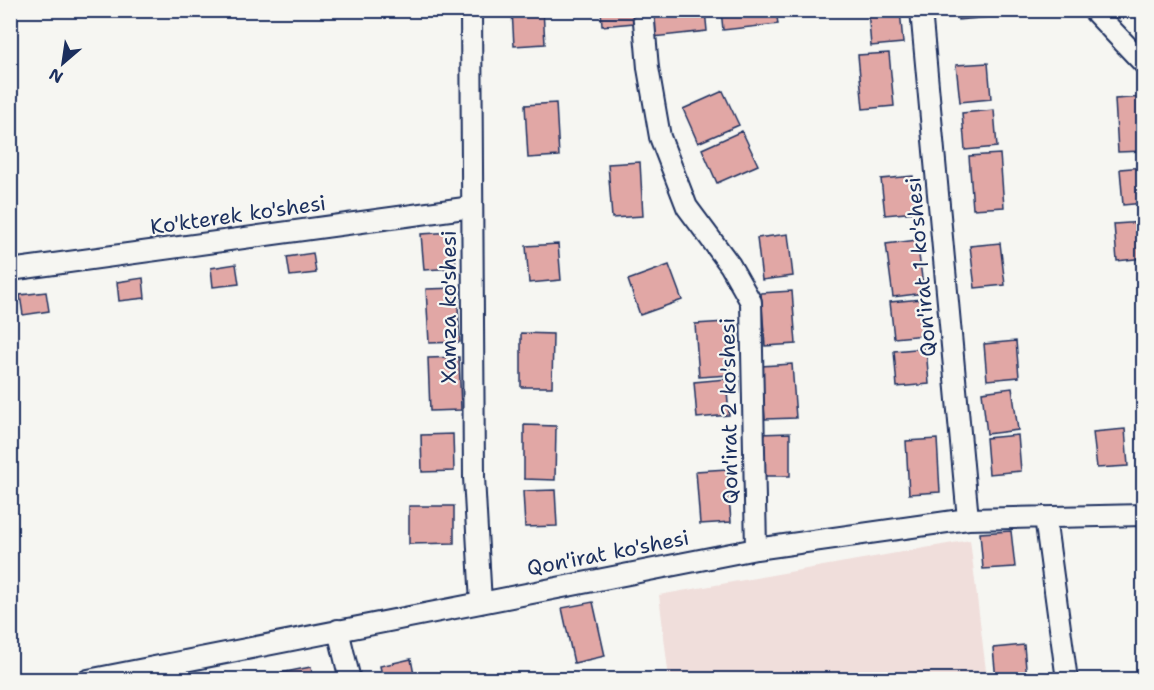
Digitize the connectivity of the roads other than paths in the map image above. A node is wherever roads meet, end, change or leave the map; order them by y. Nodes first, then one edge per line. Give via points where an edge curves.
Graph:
1 (471, 10) edge
2 (643, 10) edge
3 (921, 10) edge
4 (1094, 10) edge
5 (1143, 64) edge
6 (472, 207) junction
7 (10, 270) edge
8 (1143, 515) edge
9 (1045, 517) junction
10 (969, 519) junction
11 (756, 549) junction
12 (480, 603) junction
13 (338, 630) junction
14 (88, 680) edge
15 (350, 680) edge
16 (1067, 680) edge

1 - 6 street, Xamza ko'shesi
2 - 11 street, Qon'irat 2 ko'shesi via 660,137 687,207 730,265 751,302
3 - 10 street, Qon'irat 1 ko'shesi
4 - 5 street
6 - 7 street, Ko'kterek ko'shesi
6 - 12 street, Xamza ko'shesi via 474,477
8 - 9 street, Qon'irat ko'shesi
9 - 10 street, Qon'irat ko'shesi
9 - 16 street
10 - 11 street, Qon'irat ko'shesi
11 - 12 street, Qon'irat ko'shesi
12 - 13 street, Qon'irat ko'shesi
13 - 14 street, Qon'irat ko'shesi
13 - 15 street

